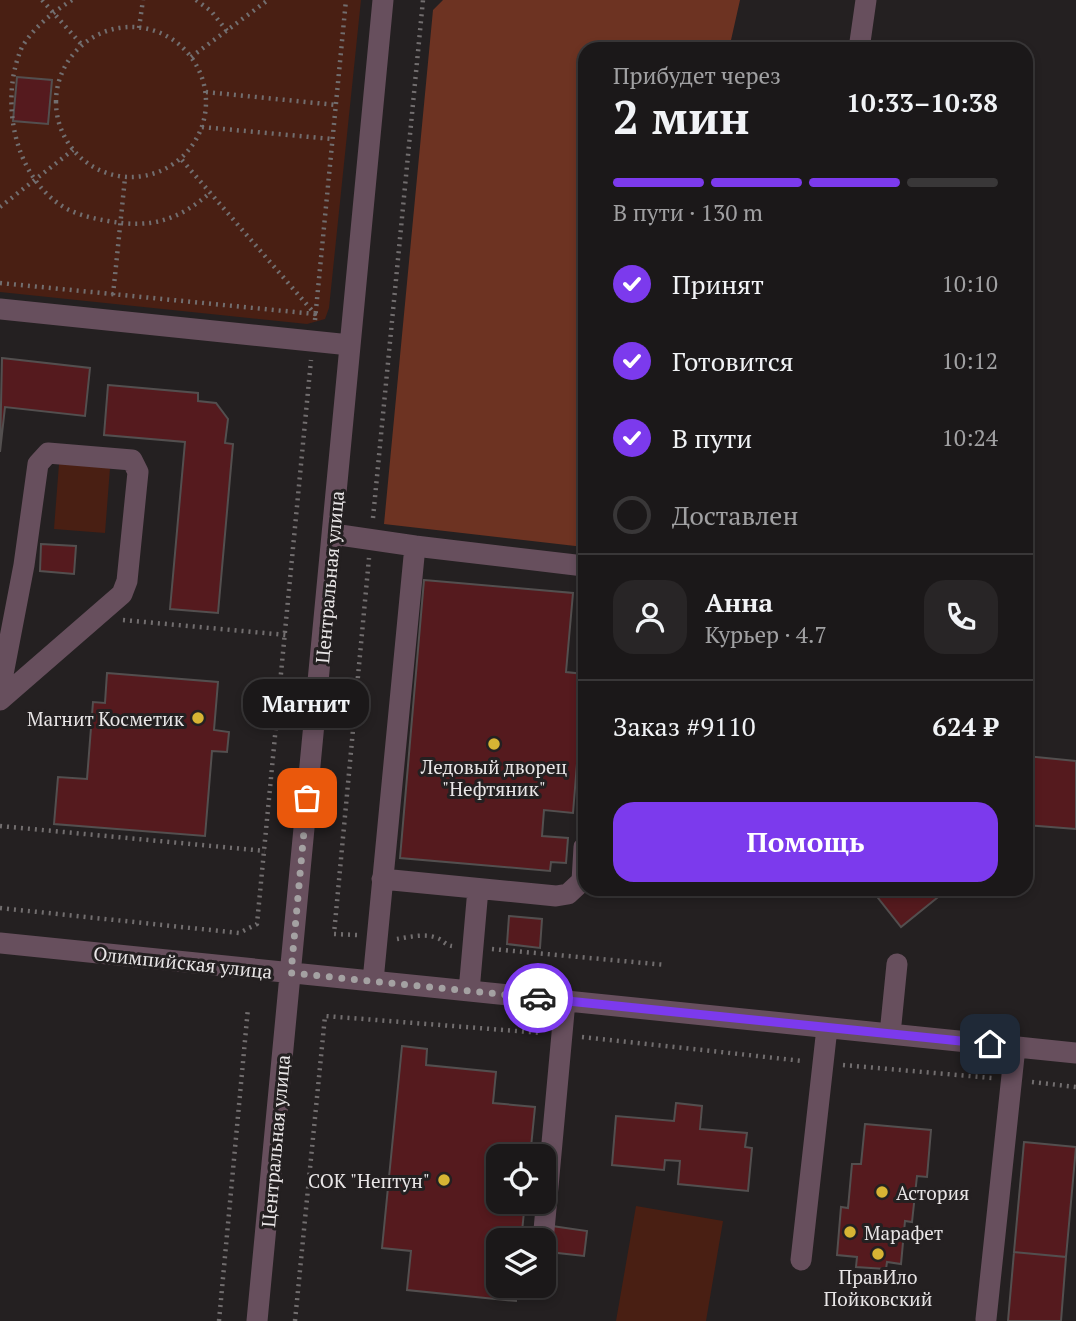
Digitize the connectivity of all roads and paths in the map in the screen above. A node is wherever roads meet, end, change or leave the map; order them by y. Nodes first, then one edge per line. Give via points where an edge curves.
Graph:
1 (42, 0) edge
2 (72, 0) edge
3 (143, 0) edge
4 (196, 0) edge
5 (268, 0) edge
6 (346, 0) edge
7 (383, 0) edge
8 (423, 0) edge
9 (866, 0) edge
10 (52, 12) junction
11 (139, 28) junction
12 (227, 30) junction
13 (860, 42) edge
14 (82, 45) junction
15 (191, 57) junction
16 (206, 92) junction
17 (336, 105) junction
18 (202, 127) junction
19 (332, 139) junction
20 (73, 150) junction
21 (181, 159) junction
22 (125, 177) junction
23 (34, 181) junction
24 (211, 192) junction
25 (0, 207) edge
26 (120, 223) junction
27 (0, 283) edge
28 (113, 295) junction
29 (0, 309) edge
30 (315, 314) junction
31 (313, 342) junction
32 (350, 345) junction
33 (333, 534) junction
34 (371, 539) junction
35 (415, 546) junction
36 (578, 565) edge
37 (95, 617) junction
38 (286, 635) junction
39 (0, 690) edge
40 (0, 700) edge
41 (0, 826) edge
42 (265, 851) junction
43 (382, 879) junction
44 (578, 885) edge
45 (478, 889) junction
46 (0, 908) edge
47 (376, 936) junction
48 (0, 943) edge
49 (472, 948) junction
50 (897, 964) dead end
51 (666, 965) dead end
52 (291, 973) junction
53 (373, 981) junction
54 (469, 991) junction
55 (565, 1001) junction
56 (248, 1008) dead end
57 (827, 1028) junction
58 (890, 1034) junction
59 (561, 1035) junction
60 (1015, 1047) junction
61 (1076, 1053) edge
62 (823, 1063) junction
63 (1012, 1080) junction
64 (1076, 1087) edge
65 (544, 1228) edge
66 (801, 1260) dead end
67 (986, 1319) dead end
68 (219, 1321) edge
69 (257, 1321) edge
70 (295, 1321) edge

1 - 10 path
2 - 10 path
3 - 11 path
4 - 12 path
5 - 12 path
6 - 17 path
7 - 32 street, Центральная улица
8 - 34 path
9 - 13 street
10 - 14 path
10 - 23 path via 22,47 8,93 13,138
11 - 14 path via 109,30
11 - 15 path via 177,42
12 - 15 path
14 - 20 path via 64,68 56,95 59,124
15 - 16 path
16 - 17 path
16 - 18 path
17 - 19 path
18 - 19 path
18 - 21 path
19 - 30 path
20 - 22 path via 96,169
20 - 23 path
21 - 22 path via 155,173
21 - 24 path
22 - 26 path
23 - 25 path
23 - 26 path via 61,205
24 - 26 path via 179,216
24 - 30 path
26 - 28 path
27 - 28 path
28 - 30 path
29 - 31 street
30 - 31 path
31 - 32 street
31 - 38 path
32 - 33 street, Центральная улица
33 - 34 street
33 - 52 street, Центральная улица
34 - 35 street
34 - 47 path via 334,934
35 - 36 street
35 - 43 street
37 - 38 path
37 - 39 street via 122,594 127,581 138,472 132,460 48,453 38,464
37 - 40 street
38 - 42 path
41 - 42 path
42 - 46 path via 257,924 239,933
43 - 45 street
43 - 47 street
44 - 45 street via 568,894 556,896
45 - 49 street
47 - 49 path via 437,938 447,946
47 - 53 street
48 - 52 street, Олимпийская улица
49 - 51 path
49 - 54 street
50 - 58 street
52 - 53 street, Олимпийская улица
52 - 69 street, Центральная улица
53 - 54 street, Олимпийская улица
54 - 55 street, Олимпийская улица
55 - 57 street, Олимпийская улица
55 - 59 street
56 - 68 path
57 - 58 street, Олимпийская улица
57 - 62 street
58 - 60 street, Олимпийская улица
59 - 62 path
59 - 65 street
59 - 70 path via 325,1016
60 - 61 street, Олимпийская улица
60 - 63 street
62 - 63 path
62 - 66 street
63 - 64 path
63 - 67 street

